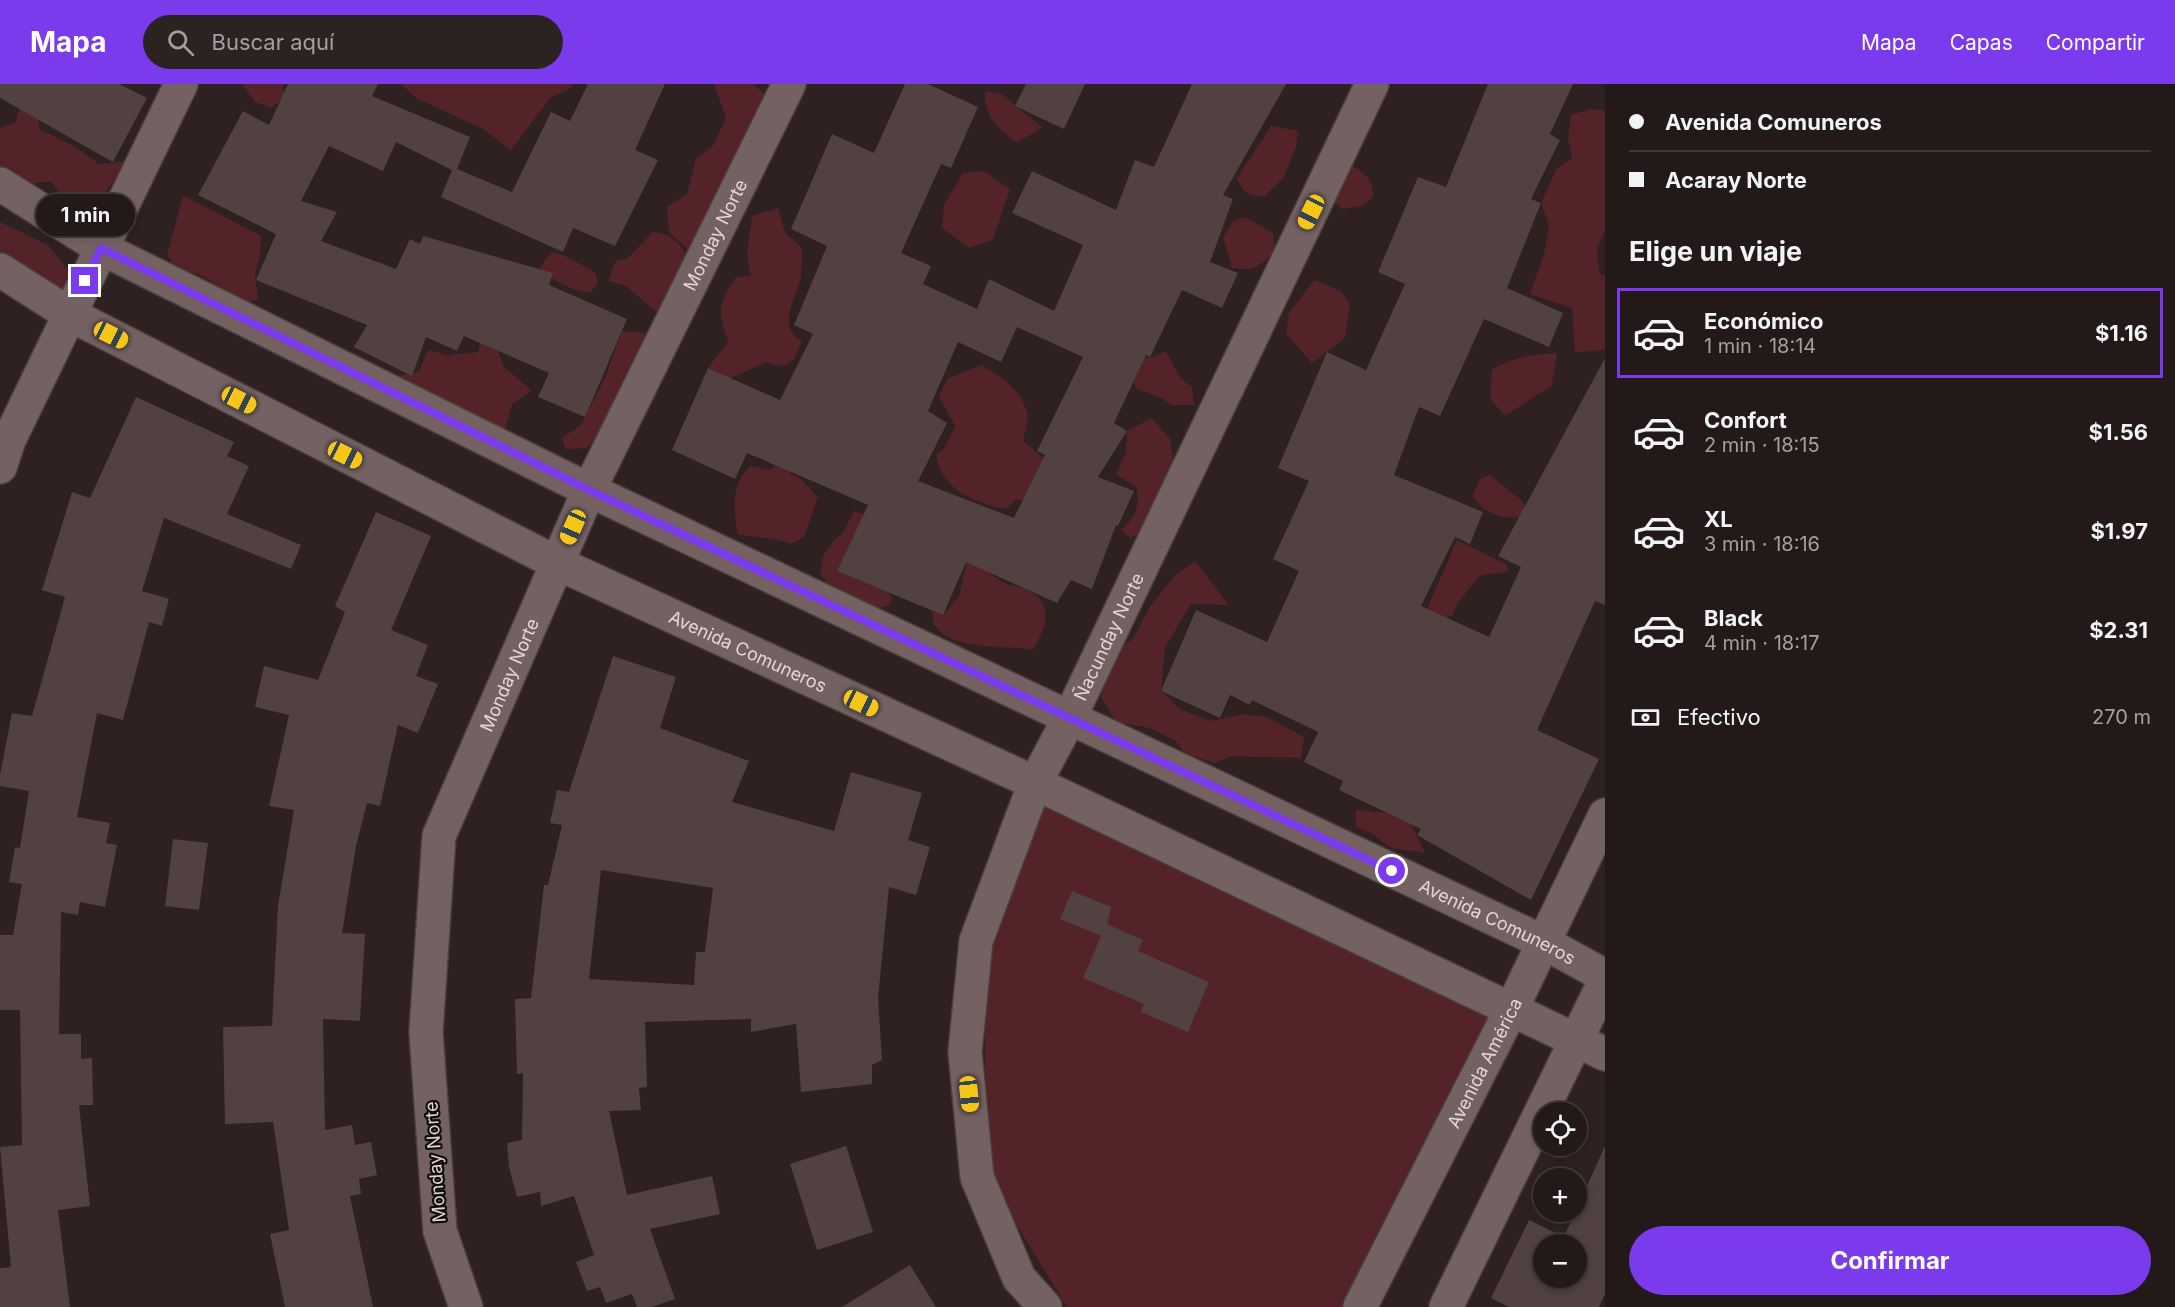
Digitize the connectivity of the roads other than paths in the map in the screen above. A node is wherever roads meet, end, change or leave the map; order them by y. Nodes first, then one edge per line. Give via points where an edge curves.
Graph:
1 (181, 84) edge
2 (789, 84) edge
3 (1372, 84) edge
4 (0, 184) edge
5 (101, 248) junction
6 (0, 270) edge
7 (69, 314) junction
8 (0, 467) edge
9 (589, 490) junction
10 (557, 563) junction
11 (1070, 717) junction
12 (1035, 783) junction
13 (1605, 815) edge
14 (1543, 942) junction
15 (1605, 976) edge
16 (1605, 981) edge
17 (1512, 1008) junction
18 (1591, 1048) edge
19 (466, 1307) edge
20 (1045, 1307) edge
21 (1360, 1307) edge
22 (1446, 1307) edge

1 - 5 street
2 - 9 street, Monday Norte
3 - 11 street, Ñacunday Norte
4 - 5 street, Avenida Comuneros
5 - 7 street
5 - 9 street, Avenida Comuneros
6 - 7 street, Avenida Comuneros
7 - 8 street
7 - 10 street, Avenida Comuneros
9 - 10 street, Monday Norte
9 - 11 street, Avenida Comuneros
10 - 12 street, Avenida Comuneros
10 - 19 street, Monday Norte via 439,836 426,1032 440,1231
11 - 12 street, Ñacunday Norte
11 - 14 street, Avenida Comuneros
12 - 17 street, Avenida Comuneros
12 - 20 street, Ñacunday Norte via 976,941 965,1052 977,1177 1019,1278
13 - 14 street, Avenida América
14 - 15 street, Avenida Comuneros
14 - 17 street, Avenida América
16 - 18 street
17 - 18 street, Avenida Comuneros
17 - 21 street, Avenida América
18 - 22 street

